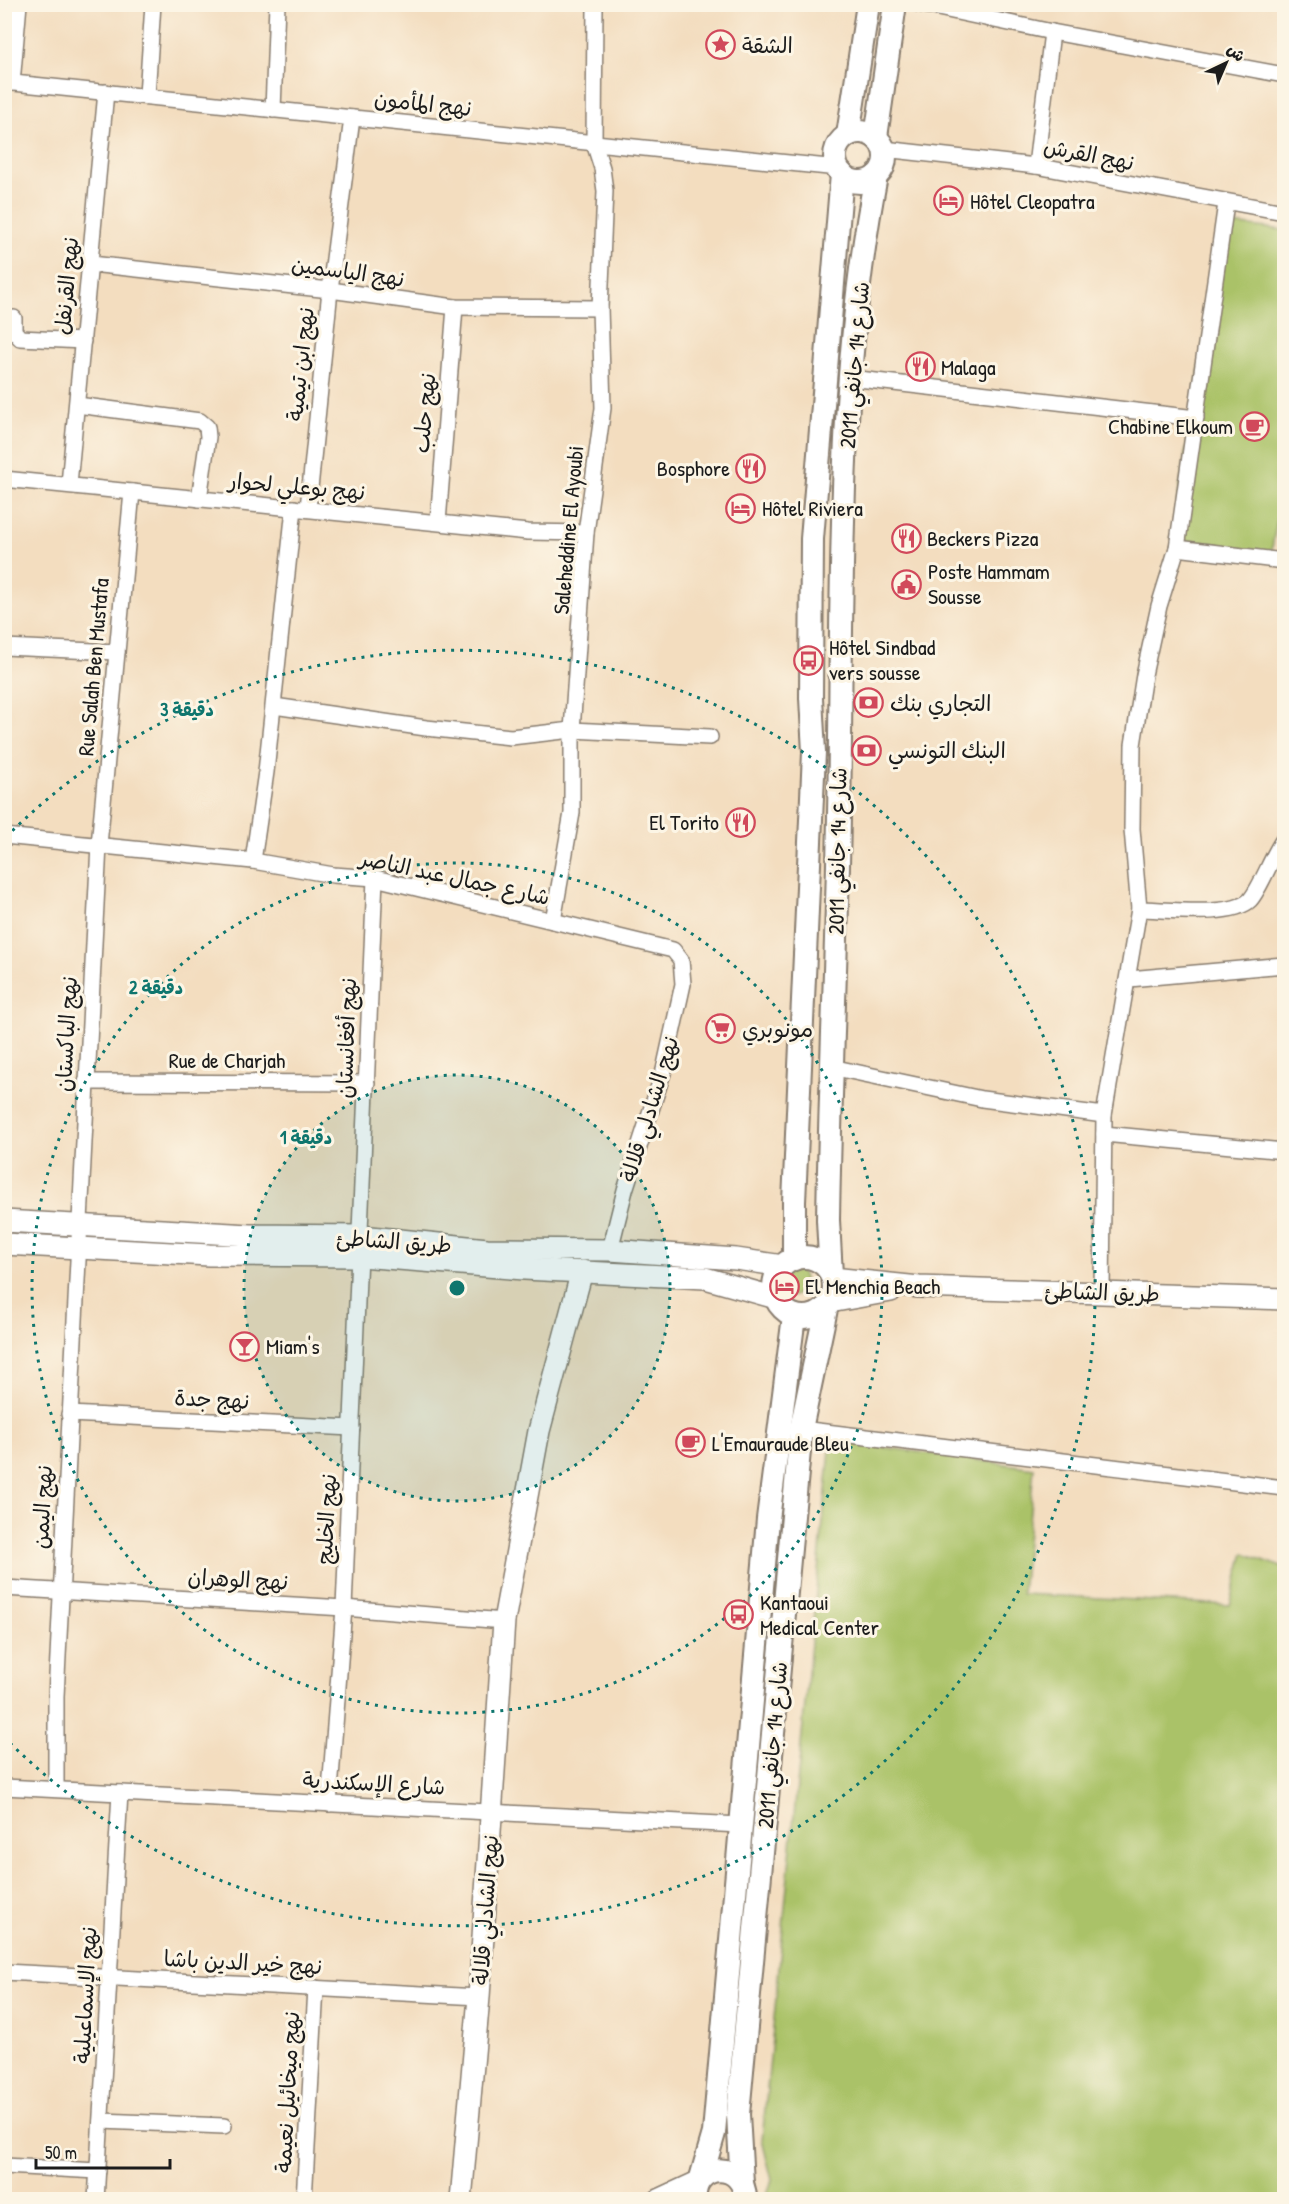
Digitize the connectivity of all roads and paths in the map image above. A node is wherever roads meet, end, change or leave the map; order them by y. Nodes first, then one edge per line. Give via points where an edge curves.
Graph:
1 (19, 4) edge
2 (153, 4) edge
3 (277, 4) edge
4 (595, 4) edge
5 (868, 4) edge
6 (895, 4) edge
7 (920, 4) edge
8 (1052, 32) junction
9 (1284, 75) edge
10 (8, 83) edge
11 (106, 92) junction
12 (147, 95) junction
13 (273, 110) junction
14 (352, 118) junction
15 (848, 135) junction
16 (594, 143) junction
17 (880, 143) junction
18 (1036, 166) junction
19 (840, 171) junction
20 (876, 176) junction
21 (1226, 203) junction
22 (1284, 212) edge
23 (91, 264) junction
24 (330, 290) junction
25 (455, 307) junction
26 (600, 308) junction
27 (14, 318) dead end
28 (83, 341) junction
29 (850, 378) junction
30 (77, 405) junction
31 (1196, 418) junction
32 (4, 479) edge
33 (69, 484) junction
34 (132, 492) junction
35 (199, 500) junction
36 (301, 508) junction
37 (438, 522) junction
38 (586, 533) junction
39 (1177, 548) junction
40 (1284, 561) edge
41 (4, 647) edge
42 (117, 652) junction
43 (274, 706) junction
44 (573, 730) junction
45 (710, 737) dead end
46 (4, 836) edge
47 (1284, 839) edge
48 (99, 845) junction
49 (253, 861) junction
50 (375, 878) junction
51 (1139, 909) junction
52 (553, 921) junction
53 (1284, 964) edge
54 (682, 966) joint
55 (1129, 979) junction
56 (831, 1067) junction
57 (86, 1082) junction
58 (367, 1083) junction
59 (1104, 1115) junction
60 (1104, 1134) junction
61 (1284, 1151) edge
62 (4, 1221) edge
63 (78, 1226) junction
64 (4, 1244) edge
65 (361, 1246) junction
66 (77, 1249) junction
67 (610, 1251) junction
68 (789, 1263) junction
69 (582, 1271) junction
70 (832, 1276) junction
71 (919, 1287) junction
72 (1102, 1292) junction
73 (776, 1298) junction
74 (1284, 1299) edge
75 (828, 1305) junction
76 (794, 1316) junction
77 (69, 1414) junction
78 (352, 1428) junction
79 (801, 1429) junction
80 (1284, 1488) edge
81 (4, 1588) edge
82 (61, 1591) junction
83 (344, 1608) junction
84 (504, 1621) junction
85 (4, 1787) edge
86 (56, 1789) junction
87 (120, 1793) junction
88 (329, 1804) junction
89 (491, 1812) junction
90 (740, 1826) junction
91 (4, 1972) edge
92 (109, 1977) junction
93 (316, 1988) junction
94 (479, 1997) junction
95 (101, 2121) junction
96 (224, 2126) dead end
97 (4, 2166) edge
98 (98, 2171) junction
99 (698, 2186) edge
100 (744, 2191) edge
101 (96, 2199) edge
102 (304, 2199) edge
103 (461, 2199) edge
104 (659, 2199) edge

1 - 10 street
2 - 12 street
3 - 13 street
4 - 16 street, Saleheddine El Ayoubi
5 - 15 main road
6 - 17 main road
7 - 8 street
8 - 9 street
8 - 18 street
10 - 11 street, نهج المأمون
11 - 12 street, نهج المأمون
11 - 23 street, نهج القرنفل
12 - 13 street, نهج المأمون
13 - 14 street, نهج المأمون
14 - 16 street, نهج المأمون
14 - 24 street, نهج ابن تيمية
15 - 17 main road via 862,132
15 - 19 main road via 836,149
16 - 19 street, نهج المأمون
16 - 26 street, Saleheddine El Ayoubi via 605,191
17 - 18 street, نهج القرش
17 - 20 main road via 884,164
18 - 21 street, نهج القرش
19 - 20 main road via 855,181
19 - 68 main road, شارع 14 جانفي 2011 via 812,539 814,752
20 - 29 main road, شارع 14 جانفي 2011 via 866,226
21 - 22 street, نهج القرش
21 - 31 street
23 - 24 street, نهج الياسمين
23 - 28 street, نهج القرنفل
24 - 25 street, نهج الياسمين
24 - 36 street, نهج ابن تيمية
25 - 26 street, نهج الياسمين
25 - 37 street, نهج حلب
26 - 38 street, Saleheddine El Ayoubi via 603,408
27 - 28 street via 14,331 20,338
28 - 30 street, نهج القرنفل
29 - 31 street
29 - 56 main road, شارع 14 جانفي 2011 via 840,607 839,817
30 - 33 street, نهج القرنفل
30 - 35 street via 200,421 207,427 208,437
31 - 39 street
32 - 33 street, نهج بوعلي لحوار
33 - 34 street, نهج بوعلي لحوار
34 - 35 street, نهج بوعلي لحوار
34 - 42 street, Rue Salah Ben Mustafa
35 - 36 street, نهج بوعلي لحوار
36 - 37 street, نهج بوعلي لحوار
36 - 43 street, نهج ابن تيمية
37 - 38 street, نهج بوعلي لحوار via 528,532
38 - 44 street, Saleheddine El Ayoubi
39 - 40 street
39 - 51 street via 1159,606 1133,745 1132,829
41 - 42 street
42 - 48 street, Rue Salah Ben Mustafa
43 - 44 street via 511,737
43 - 49 street, نهج ابن تيمية
44 - 45 street
44 - 52 street, Saleheddine El Ayoubi via 572,813
46 - 48 street, شارع جمال عبد الناصر
47 - 51 street via 1250,900 1232,910
48 - 49 street, شارع جمال عبد الناصر
48 - 57 street, نهج الباكستان
49 - 50 street, شارع جمال عبد الناصر
50 - 52 street, شارع جمال عبد الناصر
50 - 58 street, نهج أفغانستان
51 - 55 street
52 - 54 street, شارع جمال عبد الناصر via 666,947 676,954
53 - 55 street
54 - 67 street, نهج الشادلي قلالة via 683,984 664,1070 625,1190
55 - 59 street
56 - 59 street via 982,1098
56 - 70 main road, شارع 14 جانفي 2011 via 828,1220
57 - 58 street, Rue de Charjah
57 - 63 street, نهج الباكستان
58 - 65 street, نهج أفغانستان
59 - 60 street
60 - 61 street
60 - 72 street
62 - 63 street, طريق الشاطئ
63 - 65 street, طريق الشاطئ via 250,1235
63 - 66 street, نهج اليمن
64 - 66 street, طريق الشاطئ
65 - 66 street, طريق الشاطئ via 209,1255
65 - 67 street, طريق الشاطئ
65 - 69 street, طريق الشاطئ
65 - 78 street, نهج الخليج
66 - 77 street, نهج اليمن
67 - 68 street, طريق الشاطئ
68 - 70 main road via 812,1259
68 - 73 main road via 777,1275
69 - 73 street, طريق الشاطئ via 705,1278
69 - 84 street, نهج الشادلي قلالة via 539,1431
70 - 71 street, طريق الشاطئ
70 - 75 main road via 834,1286
71 - 72 street, طريق الشاطئ
71 - 75 street, طريق الشاطئ
72 - 74 street, طريق الشاطئ
73 - 76 main road
75 - 76 main road via 805,1317
75 - 79 main road, شارع 14 جانفي 2011
76 - 90 main road, شارع 14 جانفي 2011 via 768,1519
77 - 78 street, نهج جدة
77 - 82 street, نهج اليمن
78 - 83 street, نهج الخليج
79 - 80 street
79 - 100 main road, شارع 14 جانفي 2011 via 738,2114
81 - 82 street, نهج الوهران
82 - 83 street, نهج الوهران
82 - 86 street, نهج اليمن
83 - 84 street, نهج الوهران
83 - 88 street, نهج الخليج
84 - 89 street, نهج الشادلي قلالة
85 - 86 street, شارع الإسكندرية
86 - 87 street, شارع الإسكندرية
87 - 88 street, شارع الإسكندرية
87 - 92 street, نهج الإسماعيلية
88 - 89 street, شارع الإسكندرية
89 - 90 street, شارع الإسكندرية
89 - 94 street, نهج الشادلي قلالة
90 - 99 main road, شارع 14 جانفي 2011 via 714,2133
91 - 92 street, نهج خير الدين باشا
92 - 93 street, نهج خير الدين باشا
92 - 95 street, نهج الإسماعيلية
93 - 94 street, نهج خير الدين باشا
93 - 102 street, نهج ميخائيل نعيمة
94 - 103 street, نهج الشادلي قلالة
95 - 96 street
95 - 98 street, نهج الإسماعيلية
97 - 98 street
98 - 101 street, نهج الإسماعيلية
99 - 100 main road via 715,2170 723,2170 738,2177
99 - 104 street

